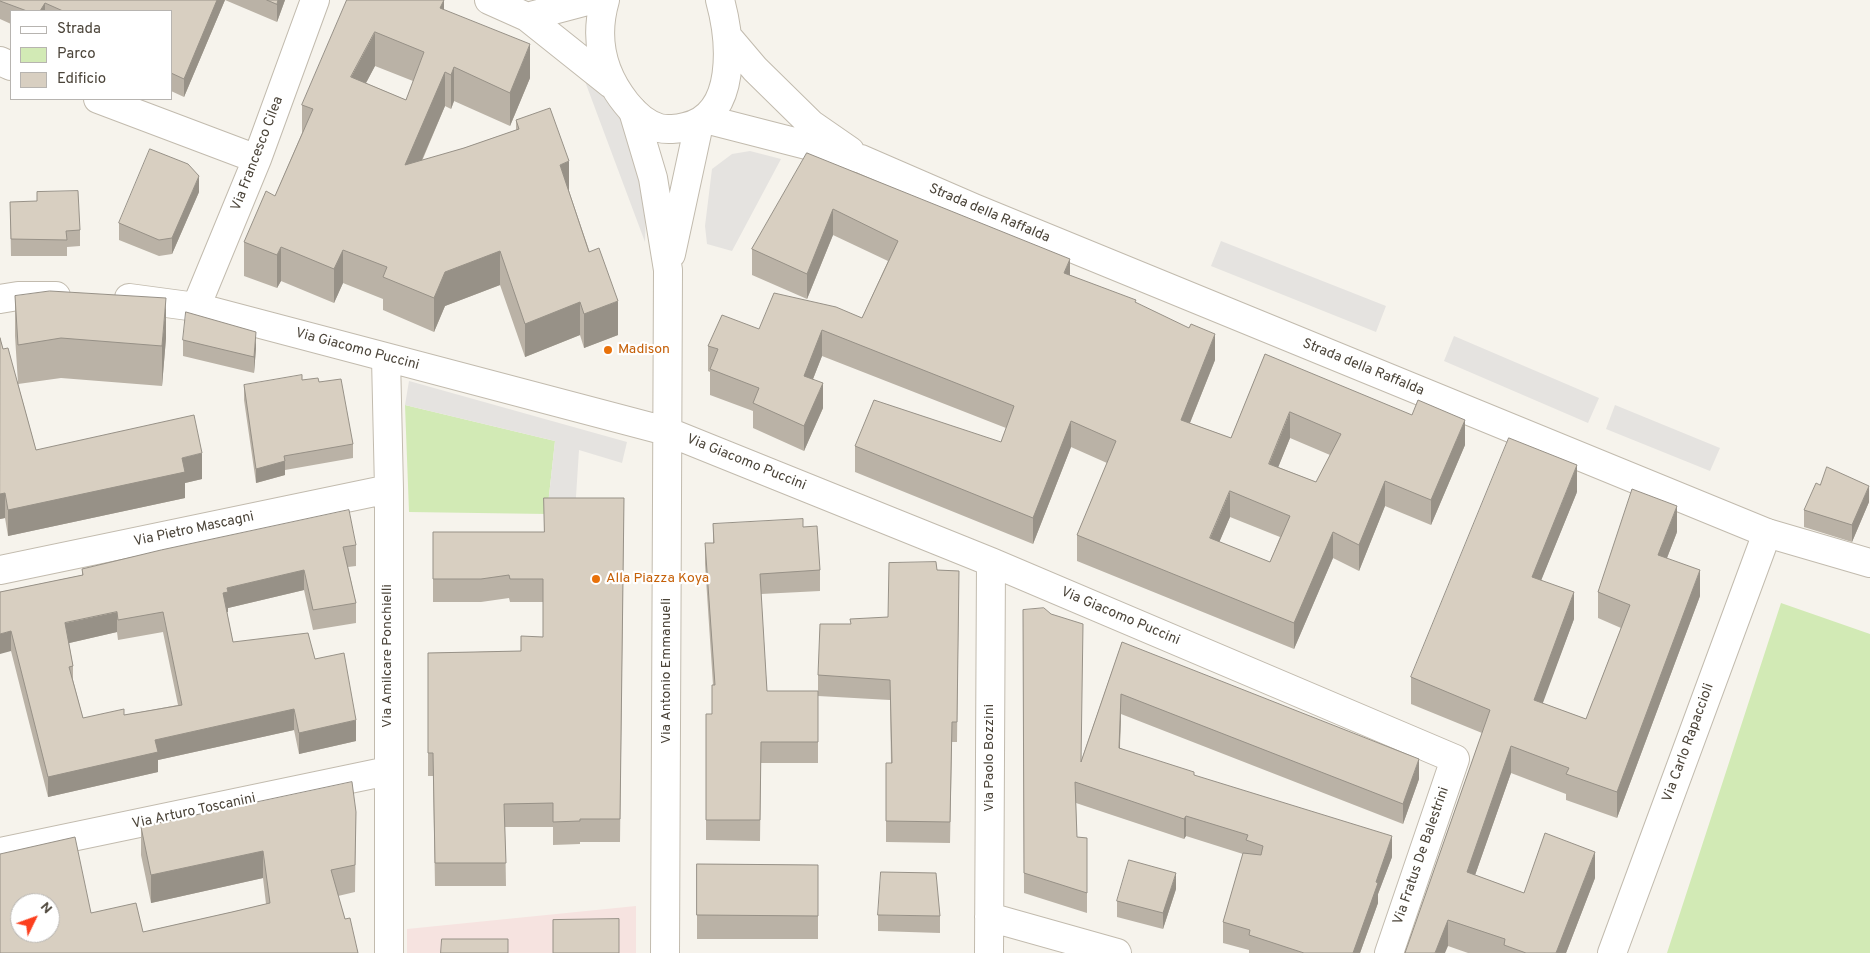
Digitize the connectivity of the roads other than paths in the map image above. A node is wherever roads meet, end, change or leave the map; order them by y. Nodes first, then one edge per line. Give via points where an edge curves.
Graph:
1 (315, 0) edge
2 (489, 0) edge
3 (591, 0) edge
4 (605, 0) edge
5 (723, 3) edge
6 (527, 17) junction
7 (727, 36) junction
8 (611, 84) junction
9 (101, 100) edge
10 (633, 111) junction
11 (702, 121) junction
12 (257, 159) junction
13 (861, 159) junction
14 (668, 270) junction
15 (0, 299) edge
16 (196, 307) junction
17 (386, 358) junction
18 (666, 431) junction
19 (389, 489) junction
20 (1767, 533) junction
21 (991, 562) junction
22 (1870, 562) edge
23 (0, 570) edge
24 (1456, 759) joint
25 (388, 771) junction
26 (0, 852) edge
27 (989, 917) junction
28 (389, 953) edge
29 (666, 953) edge
30 (989, 953) edge
31 (1117, 953) edge
32 (1389, 953) edge
33 (1612, 953) edge

1 - 12 street, Via Francesco Cilea
2 - 6 street, Strada della Raffalda
3 - 6 street
4 - 8 street, Strada della Raffalda via 600,33 602,58
5 - 7 street
6 - 8 street, Strada della Raffalda
7 - 11 street via 728,75 720,100
7 - 13 street, Strada della Raffalda via 810,124
8 - 10 street, Strada della Raffalda
9 - 12 street
10 - 11 street, Strada della Raffalda via 659,128 680,128
10 - 14 street, Via Antonio Emmanueli via 653,178
11 - 13 street, Strada della Raffalda
11 - 14 street, Via Antonio Emmanueli
12 - 16 street, Via Francesco Cilea
13 - 20 street, Strada della Raffalda
14 - 18 street, Via Antonio Emmanueli
15 - 16 street, Via Giacomo Puccini via 18,296 122,297
16 - 17 street, Via Giacomo Puccini
17 - 18 street, Via Giacomo Puccini
17 - 19 street, Via Amilcare Ponchielli
18 - 21 street, Via Giacomo Puccini
18 - 29 street, Via Antonio Emmanueli
19 - 23 street, Via Pietro Mascagni
19 - 25 street, Via Amilcare Ponchielli
20 - 22 street, Strada della Raffalda
20 - 33 street, Via Carlo Rapaccioli
21 - 24 street, Via Giacomo Puccini
21 - 27 street, Via Paolo Bozzini
24 - 32 street, Via Fratus De Balestrini
25 - 26 street, Via Arturo Toscanini
25 - 28 street, Via Amilcare Ponchielli
27 - 30 street, Via Paolo Bozzini
27 - 31 street

